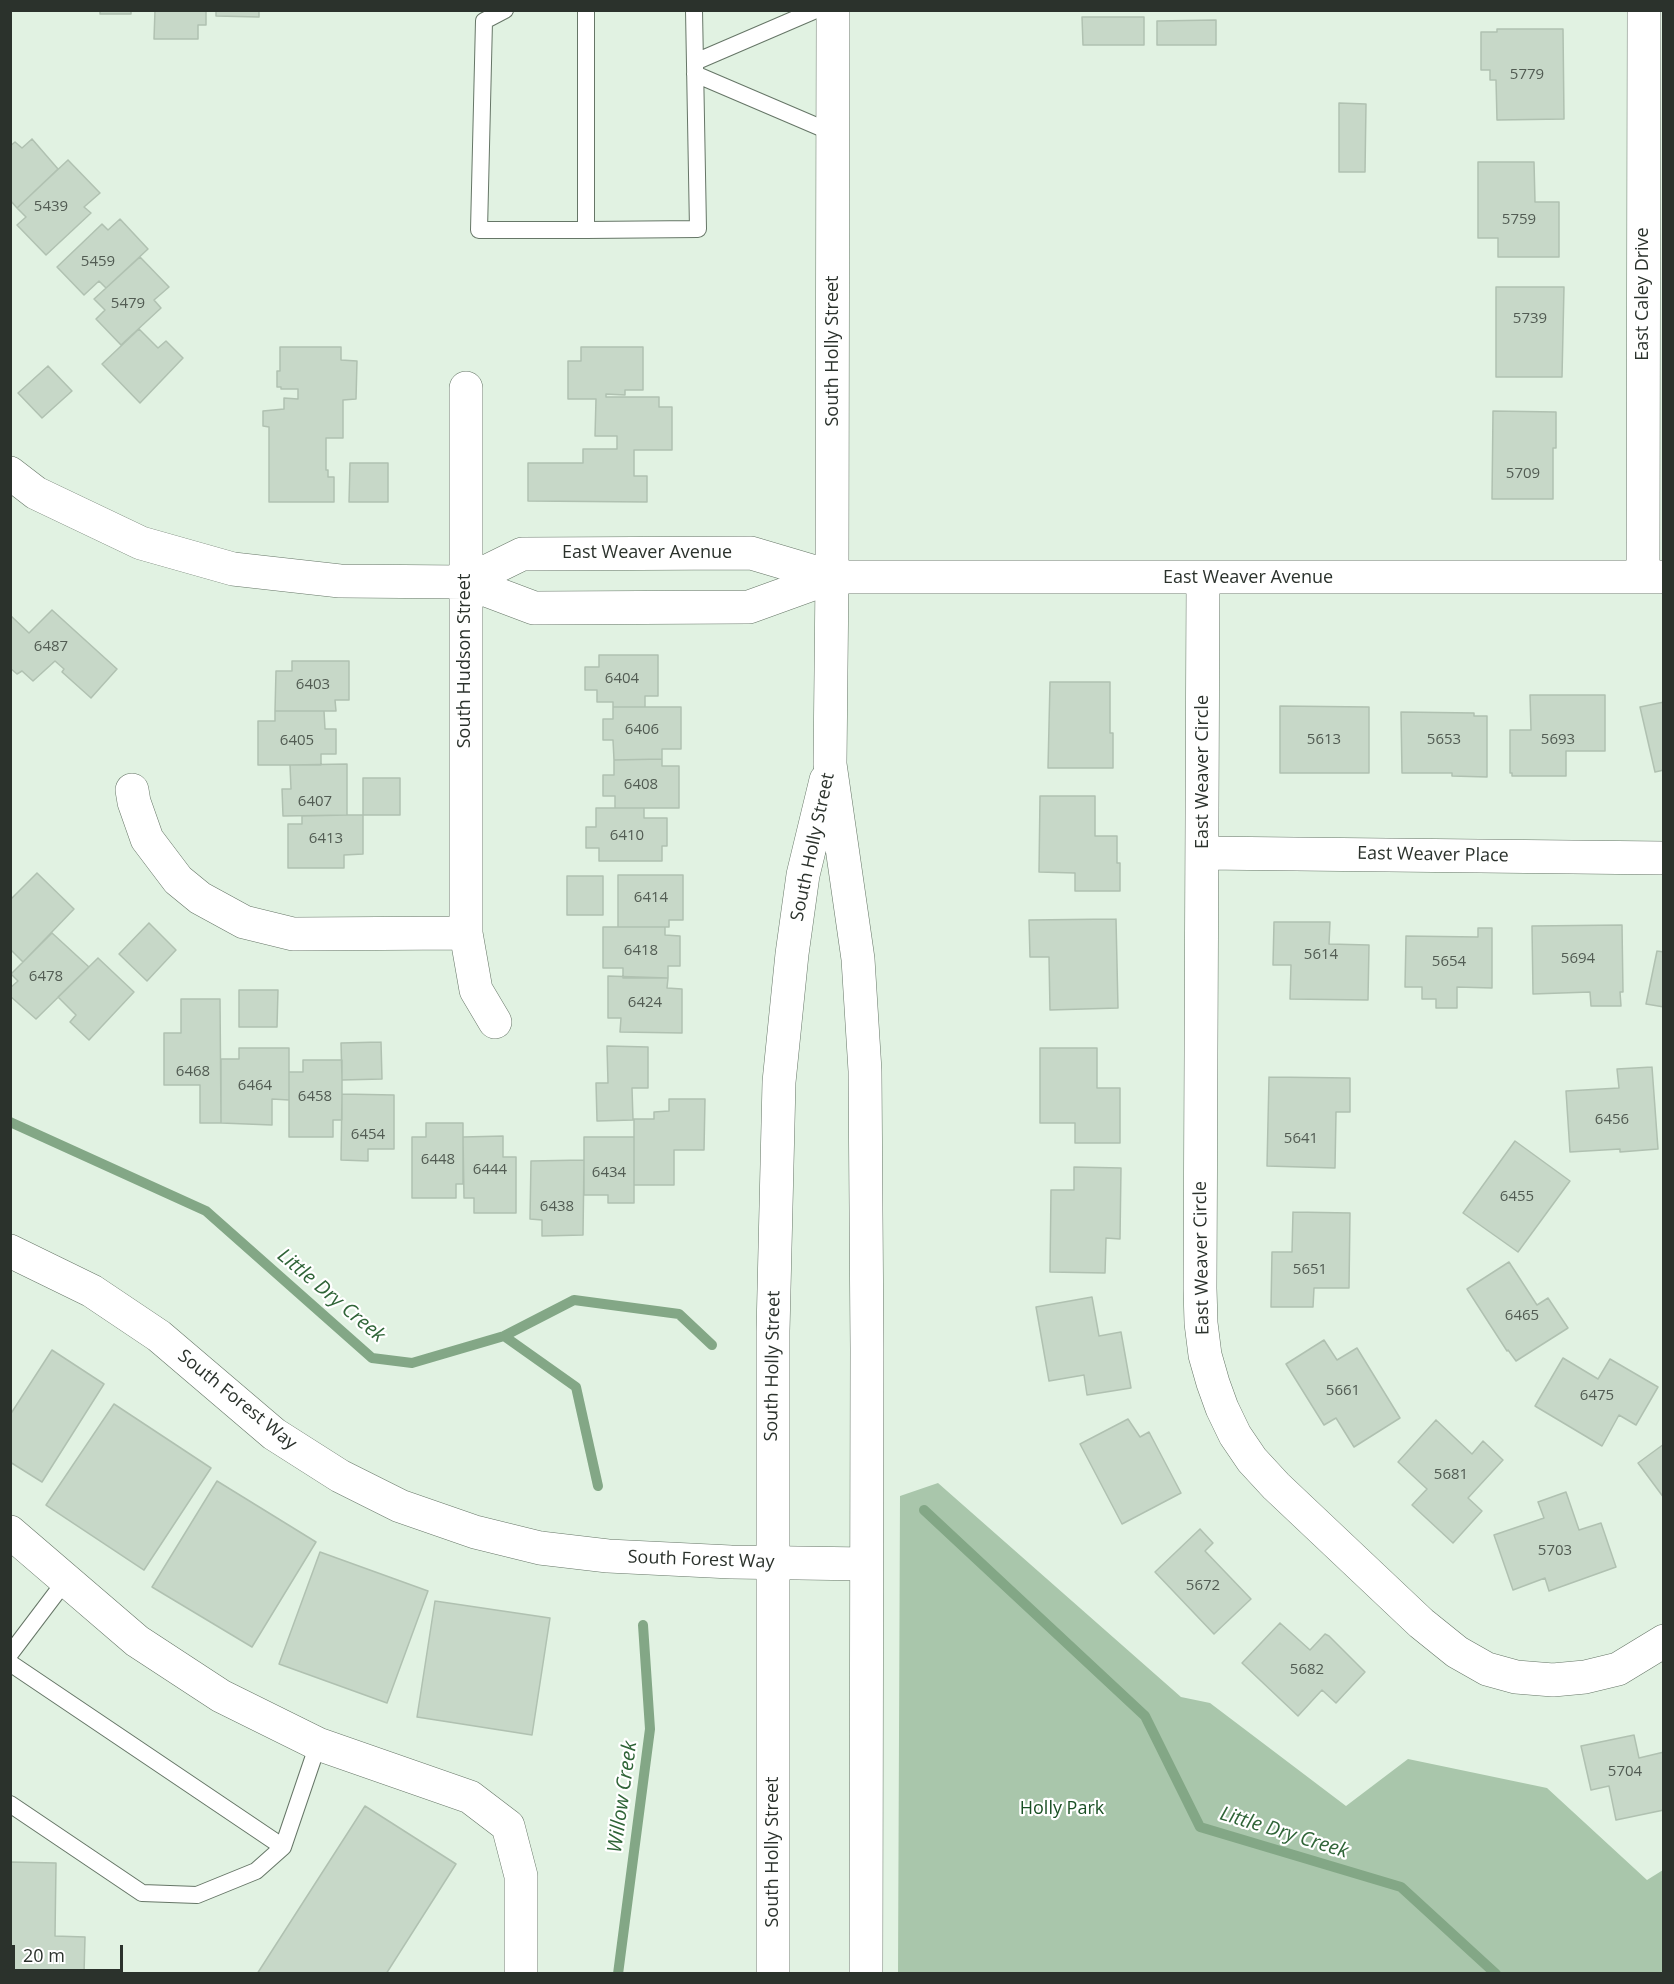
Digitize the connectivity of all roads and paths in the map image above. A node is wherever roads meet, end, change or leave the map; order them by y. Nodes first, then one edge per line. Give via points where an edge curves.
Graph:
1 (505, 10) edge
2 (586, 10) edge
3 (694, 10) edge
4 (816, 10) edge
5 (833, 10) edge
6 (1644, 10) edge
7 (695, 68) junction
8 (833, 132) junction
9 (586, 230) junction
10 (465, 388) dead end
11 (10, 473) edge
12 (832, 577) junction
13 (1653, 577) edge
14 (1203, 578) junction
15 (465, 582) junction
16 (830, 764) junction
17 (132, 790) dead end
18 (1203, 853) junction
19 (1664, 858) edge
20 (465, 933) junction
21 (495, 1022) dead end
22 (10, 1251) edge
23 (10, 1533) edge
24 (772, 1563) junction
25 (866, 1564) junction
26 (66, 1580) junction
27 (1664, 1641) edge
28 (10, 1653) edge
29 (10, 1663) edge
30 (318, 1744) junction
31 (10, 1803) edge
32 (283, 1847) junction
33 (521, 1974) edge
34 (773, 1974) edge
35 (866, 1974) edge

1 - 9 lane via 484,21 479,230
2 - 9 lane
3 - 7 lane
4 - 7 lane
5 - 8 street, South Holly Street
6 - 13 street, East Caley Drive
7 - 8 lane
7 - 9 lane via 698,229
8 - 12 street, South Holly Street
10 - 15 street, South Hudson Street
11 - 15 street, East Weaver Avenue via 36,493 141,543 233,568 340,581
12 - 14 street, East Weaver Avenue
12 - 15 street, East Weaver Avenue via 751,553 522,554
12 - 15 street, East Weaver Avenue via 749,607 534,608
12 - 16 street, South Holly Street
13 - 14 street, East Weaver Avenue
14 - 18 street, East Weaver Circle
15 - 20 street, South Hudson Street
16 - 24 street, South Holly Street via 803,875 779,1082
16 - 25 street, South Holly Street via 858,958 865,1071
17 - 20 street via 147,838 178,880 200,898 244,922 293,934
18 - 19 street, East Weaver Place
18 - 27 street, East Weaver Circle via 1201,1323 1212,1383 1235,1435 1276,1486 1412,1615 1486,1670 1553,1680 1585,1677 1618,1669
20 - 21 street, South Hudson Street via 476,990
22 - 24 street, South Forest Way via 93,1291 159,1336 274,1434 340,1476 400,1506 475,1532 540,1548 608,1556
23 - 26 street
24 - 25 street, South Forest Way
24 - 34 street, South Holly Street
25 - 35 street, South Holly Street
26 - 28 lane
26 - 30 street via 137,1641 221,1696
29 - 32 lane
30 - 32 lane
30 - 33 street via 470,1797 508,1826 521,1876
31 - 32 lane via 142,1893 197,1895 256,1871

